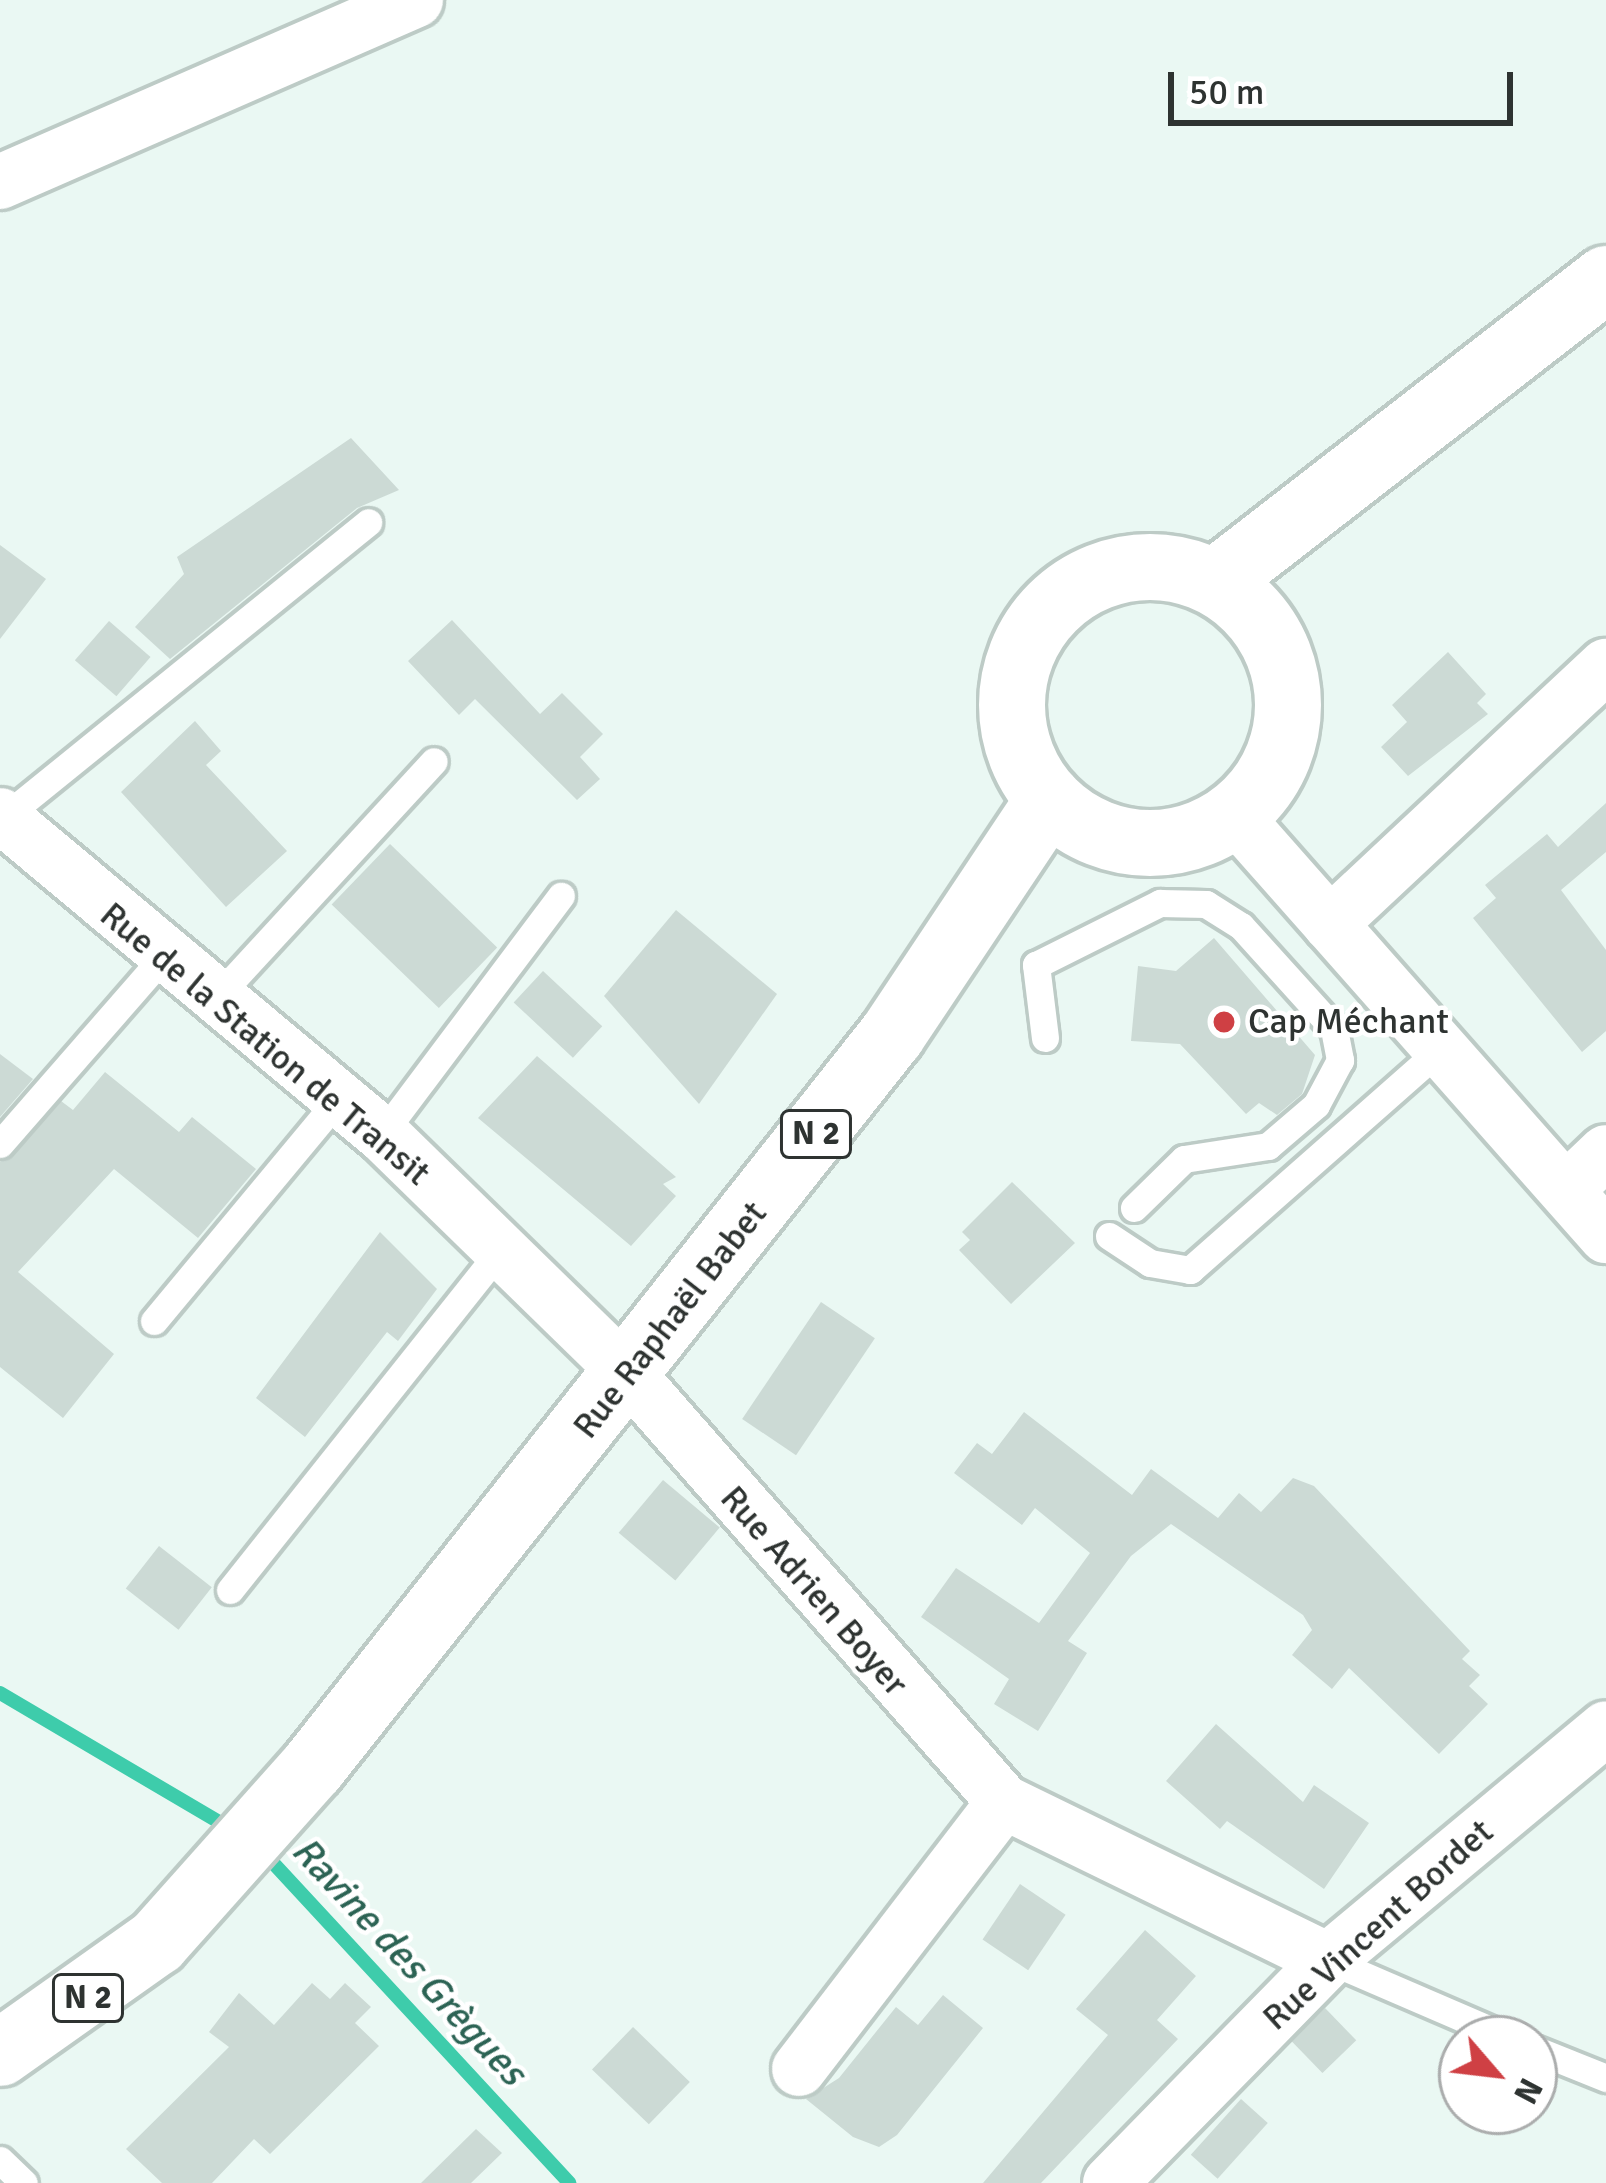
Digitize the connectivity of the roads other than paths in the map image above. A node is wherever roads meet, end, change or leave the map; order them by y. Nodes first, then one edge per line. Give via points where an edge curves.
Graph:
1 (416, 0) edge
2 (0, 182) edge
3 (1606, 279) edge
4 (368, 522) dead end
5 (1217, 580) junction
6 (1606, 666) edge
7 (434, 761) dead end
8 (1049, 800) junction
9 (1234, 815) junction
10 (1, 817) edge
11 (561, 896) dead end
12 (1330, 924) junction
13 (163, 957) junction
14 (215, 999) junction
15 (1046, 1038) dead end
16 (1441, 1049) junction
17 (338, 1099) junction
18 (382, 1134) junction
19 (0, 1144) edge
20 (1606, 1152) edge
21 (1566, 1190) junction
22 (1134, 1208) dead end
23 (1109, 1236) dead end
24 (1606, 1236) edge
25 (500, 1250) junction
26 (154, 1321) dead end
27 (629, 1375) junction
28 (230, 1590) dead end
29 (1606, 1729) edge
30 (1004, 1802) junction
31 (1328, 1960) junction
32 (1455, 2015) edge
33 (0, 2053) edge
34 (1558, 2059) edge
35 (800, 2069) dead end
36 (1606, 2078) edge
37 (0, 2160) edge
38 (24, 2183) edge
39 (1110, 2183) edge

1 - 2 street
3 - 5 main road
4 - 10 lane
5 - 8 main road via 1126,568 1048,612 1012,694 1016,740
5 - 9 main road via 1277,648 1288,693 1266,782
6 - 12 street
7 - 14 lane
8 - 9 main road via 1090,831 1139,844 1189,838
8 - 27 main road, Rue Raphaël Babet / N 2 via 892,1035
9 - 12 street
10 - 13 street, Rue de la Station de Transit
11 - 18 lane
12 - 16 street
13 - 14 street, Rue de la Station de Transit
13 - 19 lane
14 - 17 street, Rue de la Station de Transit
15 - 22 lane via 1036,965 1160,903 1206,904 1241,926 1334,1029 1340,1060 1316,1105 1268,1147 1184,1159
16 - 21 street
16 - 23 lane via 1190,1270 1150,1263
17 - 18 street, Rue de la Station de Transit
17 - 26 lane
18 - 25 street, Rue de la Station de Transit
20 - 21 street
21 - 24 street
25 - 27 street, Rue de la Station de Transit
25 - 28 lane
27 - 30 street, Rue Adrien Boyer
27 - 33 main road, Rue Raphaël Babet / N 2 via 314,1767 167,1932
29 - 31 street, Rue Vincent Bordet
30 - 31 street, Rue Adrien Boyer
30 - 35 street
31 - 32 lane
31 - 39 street, Rue Vincent Bordet
34 - 36 lane
37 - 38 lane

